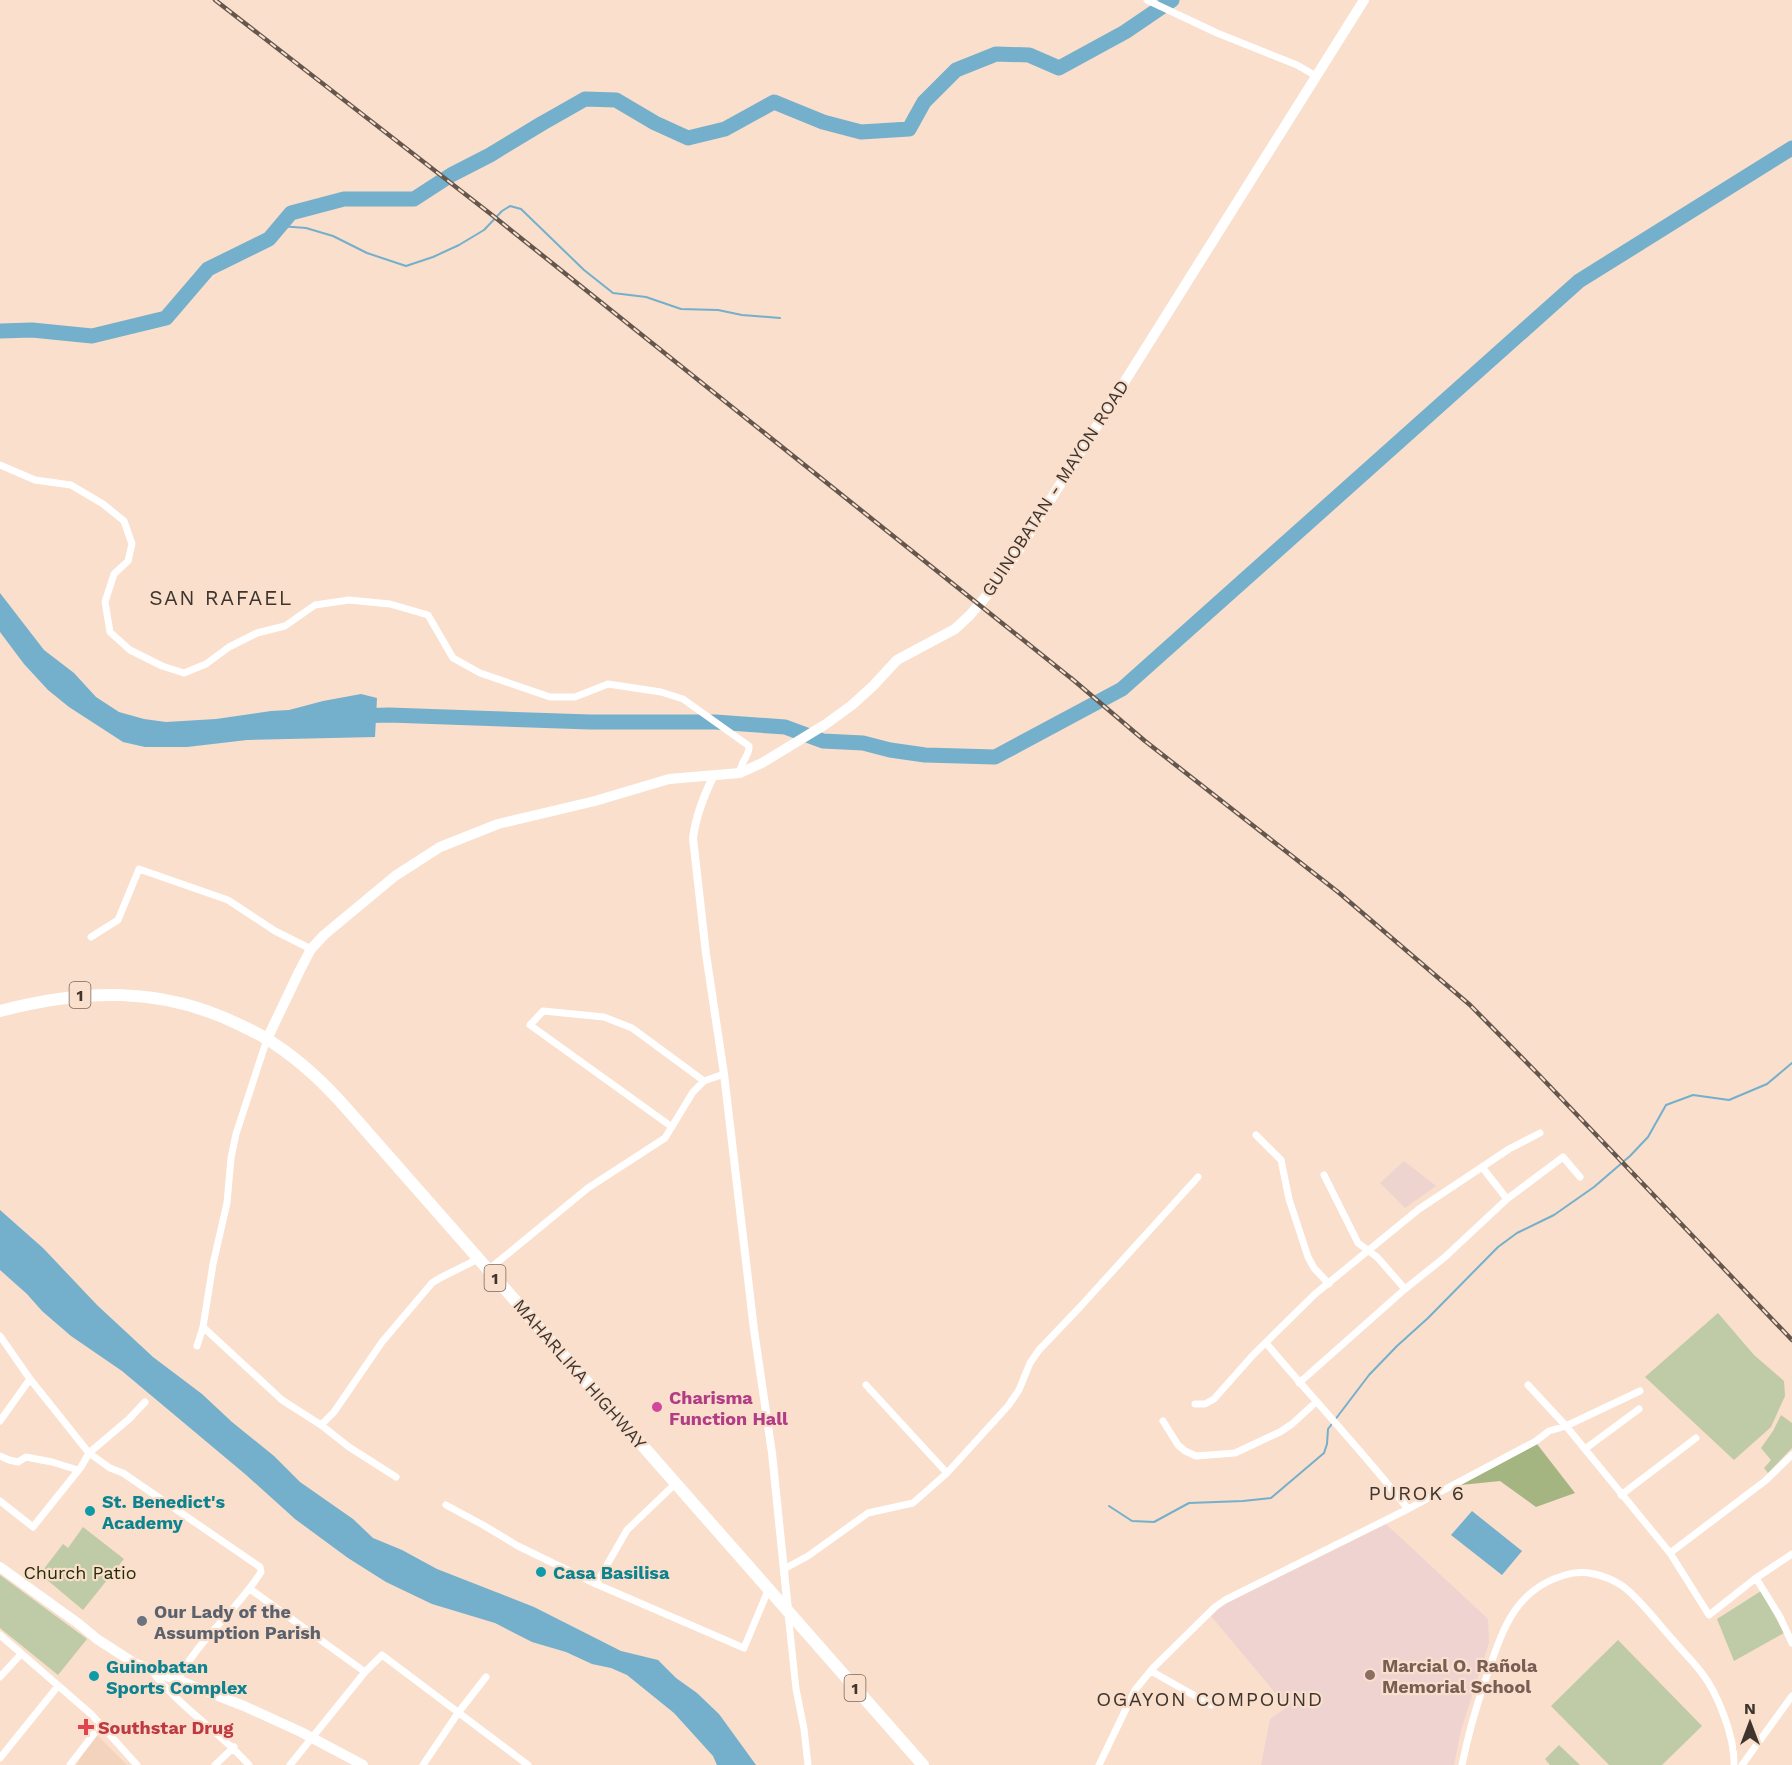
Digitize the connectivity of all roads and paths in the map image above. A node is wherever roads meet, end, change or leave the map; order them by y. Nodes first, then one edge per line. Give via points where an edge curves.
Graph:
1 (1148, 0) edge
2 (1364, 0) edge
3 (1316, 76) junction
4 (0, 465) edge
5 (740, 773) junction
6 (714, 775) junction
7 (91, 937) dead end
8 (311, 949) junction
9 (0, 1011) edge
10 (267, 1039) junction
11 (724, 1074) junction
12 (704, 1081) junction
13 (672, 1127) junction
14 (1540, 1133) dead end
15 (1256, 1135) dead end
16 (1482, 1167) junction
17 (1324, 1175) dead end
18 (1198, 1177) dead end
19 (1580, 1177) dead end
20 (1507, 1199) junction
21 (1367, 1251) junction
22 (478, 1259) junction
23 (488, 1270) junction
24 (1329, 1284) junction
25 (1405, 1289) junction
26 (203, 1327) junction
27 (0, 1336) edge
28 (1266, 1343) junction
29 (197, 1346) dead end
30 (30, 1378) junction
31 (1299, 1383) junction
32 (866, 1385) dead end
33 (1528, 1385) dead end
34 (1640, 1391) dead end
35 (145, 1402) dead end
36 (1316, 1402) junction
37 (1195, 1404) dead end
38 (1639, 1409) dead end
39 (0, 1420) edge
40 (1162, 1420) dead end
41 (321, 1425) junction
42 (1566, 1426) junction
43 (1696, 1438) dead end
44 (1585, 1449) junction
45 (89, 1453) junction
46 (1792, 1455) edge
47 (0, 1456) edge
48 (78, 1470) junction
49 (946, 1473) junction
50 (396, 1477) dead end
51 (676, 1483) junction
52 (1621, 1495) junction
53 (0, 1501) edge
54 (446, 1505) dead end
55 (1408, 1509) junction
56 (1670, 1553) junction
57 (1792, 1554) edge
58 (0, 1567) edge
59 (784, 1569) junction
60 (1756, 1578) junction
61 (596, 1584) junction
62 (769, 1588) junction
63 (250, 1589) junction
64 (788, 1610) junction
65 (0, 1635) edge
66 (1792, 1643) edge
67 (21, 1654) junction
68 (151, 1670) junction
69 (1151, 1671) junction
70 (365, 1672) junction
71 (0, 1677) edge
72 (486, 1677) dead end
73 (178, 1680) junction
74 (58, 1686) junction
75 (1792, 1696) edge
76 (1211, 1705) dead end
77 (458, 1713) junction
78 (100, 1726) junction
79 (313, 1738) junction
80 (234, 1748) junction
81 (0, 1758) edge
82 (70, 1765) edge
83 (137, 1765) edge
84 (215, 1765) edge
85 (249, 1765) edge
86 (290, 1765) edge
87 (363, 1765) edge
88 (423, 1765) edge
89 (528, 1765) edge
90 (808, 1765) edge
91 (923, 1765) edge
92 (1098, 1765) edge
93 (1462, 1765) edge
94 (1734, 1765) edge
95 (1742, 1765) edge

1 - 3 street
2 - 3 main road, GUINOBATAN - MAYON ROAD
3 - 5 main road, GUINOBATAN - MAYON ROAD via 988,594 955,629 897,660 873,686 826,724
4 - 5 street via 35,480 71,485 124,521 132,544 128,561 114,574 105,602 110,632 130,650 162,666 184,673 258,633 285,626 315,604 349,600 390,604 428,615 453,658 480,673 550,697 575,697 608,684 683,699 749,746
5 - 6 main road, GUINOBATAN - MAYON ROAD
6 - 8 main road, GUINOBATAN - MAYON ROAD via 669,778 498,824 440,847 395,876
6 - 11 street via 695,822 693,838
7 - 8 street via 118,920 139,869 228,900
8 - 10 main road, GUINOBATAN - MAYON ROAD
9 - 10 highway, MAHARLIKA HIGHWAY / 1 via 72,996 138,996 198,1008
10 - 22 highway, MAHARLIKA HIGHWAY / 1 via 332,1092
10 - 26 street via 236,1134
11 - 12 street
11 - 59 street
12 - 13 street
12 - 13 street via 632,1028 604,1017 543,1011 530,1024
13 - 23 street via 665,1138 582,1193
14 - 16 street
15 - 24 street via 1281,1160 1308,1257
16 - 20 street
16 - 21 street via 1419,1209
17 - 21 street via 1358,1243
18 - 49 street via 1039,1350 1008,1406
19 - 20 street via 1563,1157
20 - 25 street
21 - 24 street
21 - 25 street
22 - 23 highway, MAHARLIKA HIGHWAY / 1
22 - 41 street via 432,1283 382,1342
23 - 51 highway, MAHARLIKA HIGHWAY / 1
24 - 28 street
25 - 31 street
26 - 29 street
26 - 41 street via 282,1400
27 - 30 street
28 - 31 street
28 - 37 street via 1215,1399
30 - 39 street
30 - 45 street
31 - 36 street
32 - 49 street
33 - 42 street
34 - 42 street
35 - 45 street
36 - 40 street via 1280,1432 1234,1453 1196,1456 1185,1451
36 - 55 street
38 - 44 street
41 - 50 street
42 - 44 street
42 - 55 street via 1550,1431
43 - 52 street
44 - 52 street
45 - 48 street
45 - 63 street via 260,1567
46 - 56 street via 1765,1481
47 - 48 street via 18,1462 26,1457
48 - 53 street via 33,1527
49 - 59 street via 913,1503 868,1513
51 - 61 street via 627,1530
51 - 62 highway, MAHARLIKA HIGHWAY / 1
52 - 56 street
54 - 61 street
55 - 69 street via 1225,1600
56 - 60 street via 1709,1615
57 - 60 street
58 - 68 main road via 97,1639
59 - 64 street
60 - 66 street
61 - 62 street via 744,1648
62 - 64 highway, MAHARLIKA HIGHWAY / 1
63 - 70 street
63 - 73 street via 193,1655
64 - 90 street
64 - 91 highway, MAHARLIKA HIGHWAY / 1
65 - 67 street
67 - 71 street
67 - 74 street
68 - 73 main road
68 - 80 street via 179,1702
69 - 76 street
69 - 92 street via 1135,1690
70 - 77 street via 382,1655
70 - 79 street
72 - 77 street
73 - 79 main road
74 - 78 street
74 - 81 street
75 - 95 street
77 - 88 street
77 - 89 street
78 - 82 street
78 - 83 street
79 - 86 street
79 - 87 main road
80 - 84 street
80 - 85 street
93 - 94 street via 1471,1722 1503,1628 1515,1609 1541,1584 1584,1572 1624,1587 1702,1673 1731,1738

